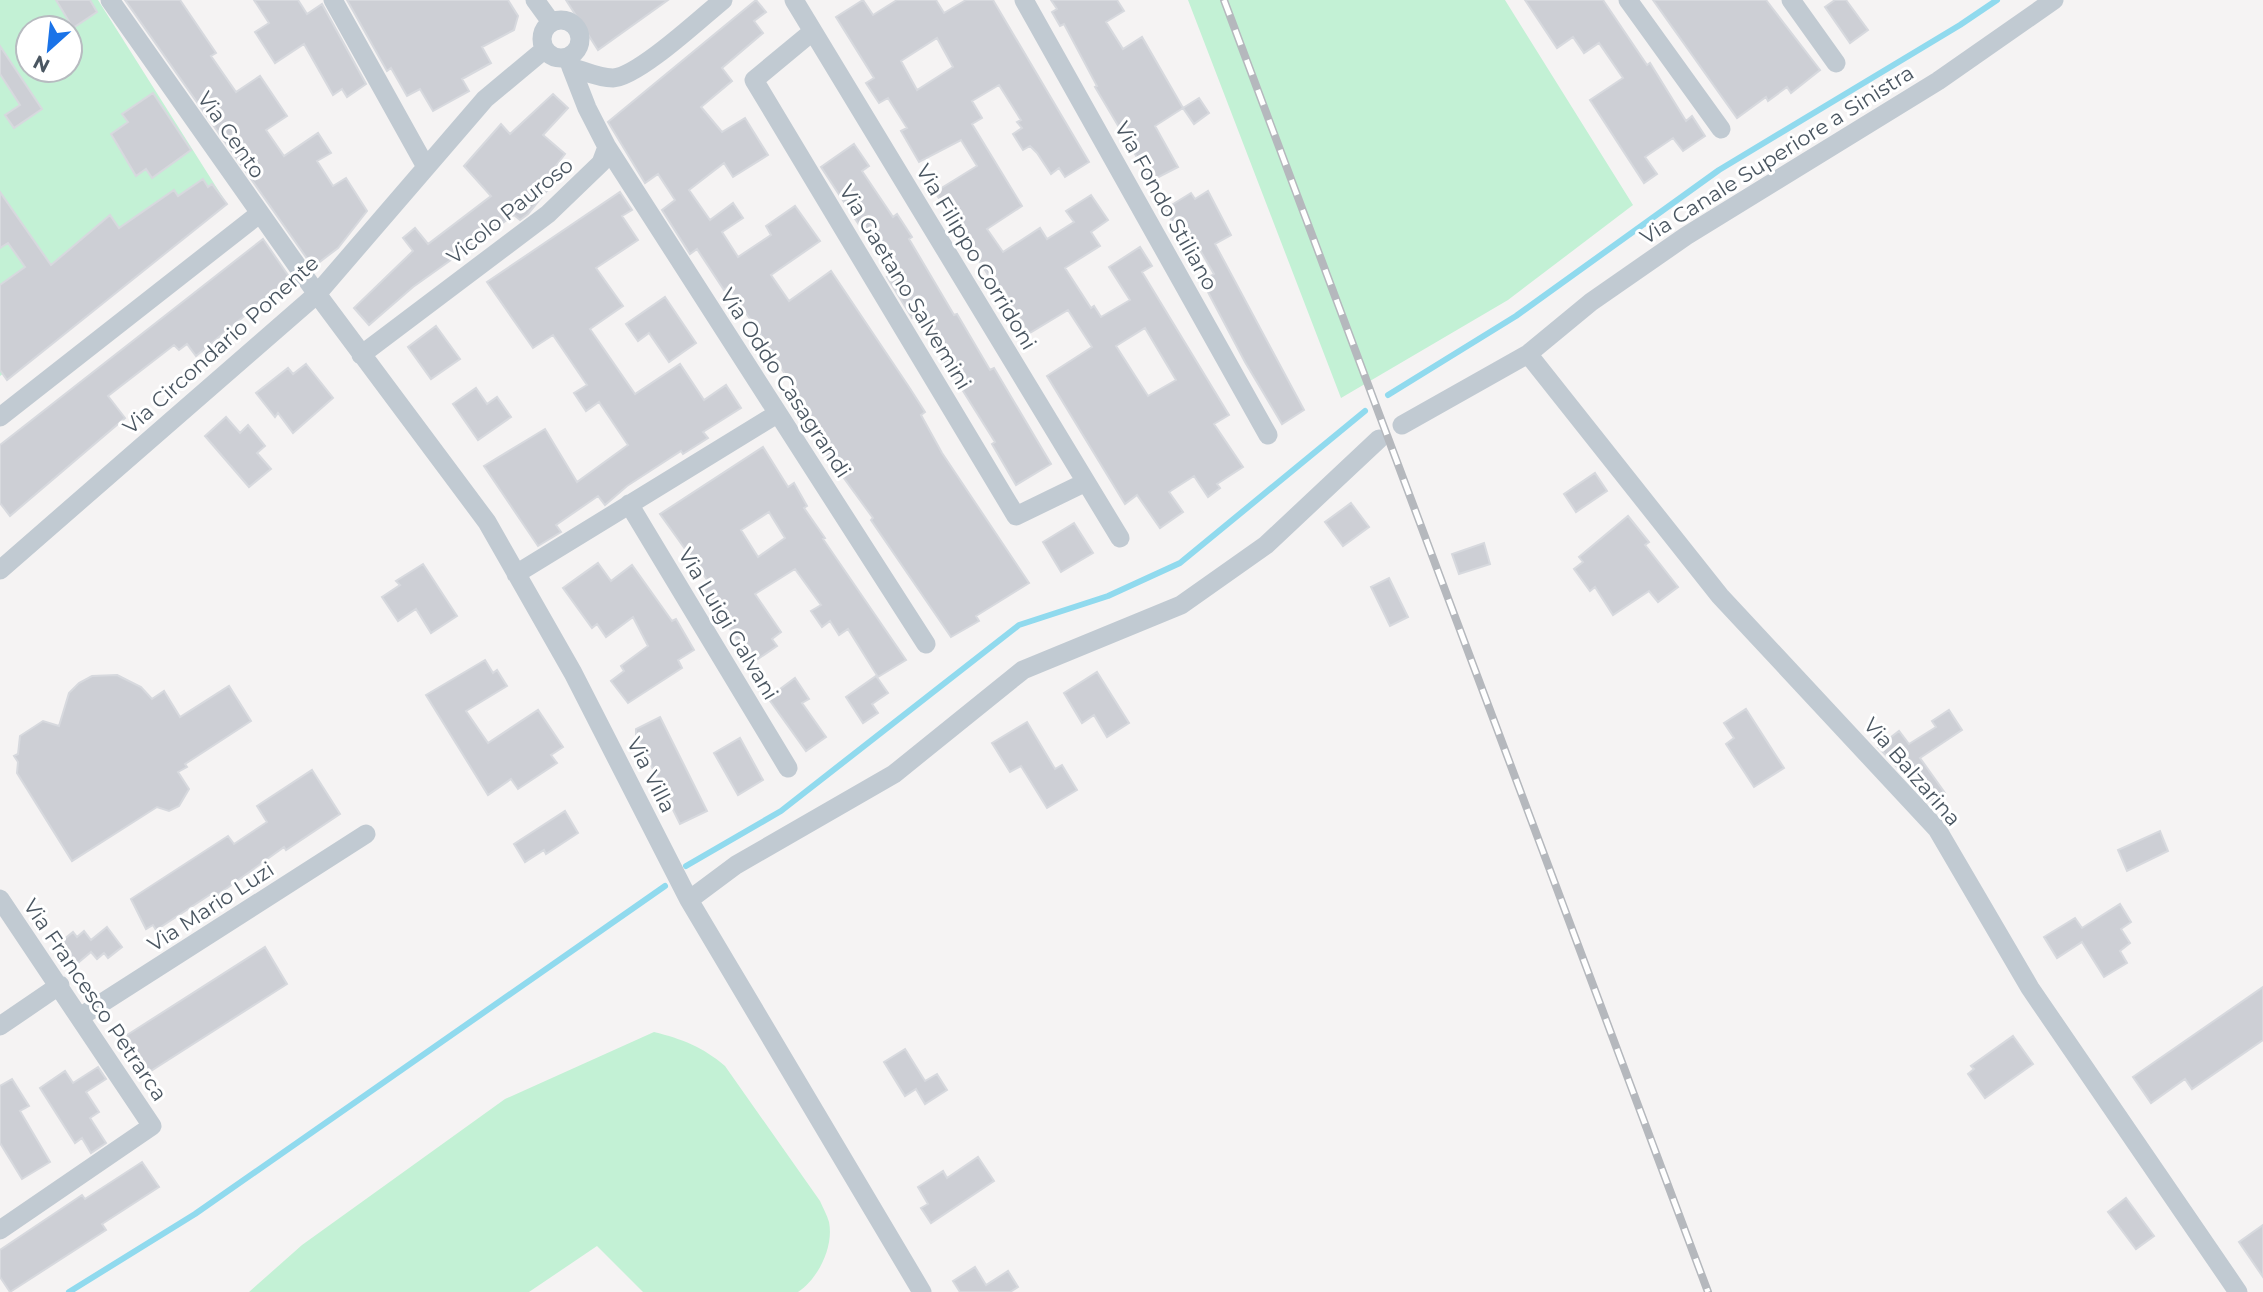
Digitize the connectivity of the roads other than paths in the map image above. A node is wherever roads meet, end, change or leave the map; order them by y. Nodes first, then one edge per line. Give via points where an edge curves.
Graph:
1 (110, 0) edge
2 (333, 0) edge
3 (723, 0) edge
4 (794, 0) edge
5 (1024, 0) edge
6 (1628, 0) edge
7 (1791, 0) edge
8 (2054, 0) edge
9 (543, 12) edge
10 (812, 32) junction
11 (545, 49) junction
12 (569, 62) junction
13 (1836, 62) dead end
14 (1721, 130) dead end
15 (607, 147) junction
16 (426, 167) junction
17 (259, 215) junction
18 (317, 294) junction
19 (1528, 354) junction
20 (361, 355) junction
21 (777, 414) junction
22 (0, 417) edge
23 (1402, 425) dead end
24 (1268, 435) dead end
25 (1379, 439) dead end
26 (1086, 482) junction
27 (629, 504) junction
28 (1121, 538) dead end
29 (0, 570) edge
30 (516, 574) junction
31 (926, 644) dead end
32 (788, 768) dead end
33 (366, 834) dead end
34 (0, 899) edge
35 (689, 901) junction
36 (60, 985) junction
37 (80, 1017) junction
38 (0, 1026) edge
39 (0, 1230) edge
40 (922, 1292) edge
41 (2238, 1292) edge

1 - 17 street, Via Cento
2 - 16 street
3 - 12 street via 622,76 602,76
4 - 10 street, Via Filippo Corridoni
5 - 24 street, Via Fondo Stiliano
6 - 14 street
7 - 13 street
8 - 19 street, Via Canale Superiore a Sinistra via 1938,81 1686,236 1591,302
9 - 11 street
9 - 12 street via 569,22 578,31 579,43
10 - 26 street, Via Filippo Corridoni
10 - 26 street, Via Gaetano Salvemini via 754,80 1016,516
11 - 12 street
11 - 16 street, Via Circondario Ponente via 485,99
12 - 15 street
15 - 20 street, Vicolo Pauroso via 601,163 548,214
15 - 21 street, Via Oddo Casagrandi
16 - 18 street, Via Circondario Ponente
17 - 18 street, Via Cento
17 - 22 street
18 - 20 street, Via Villa
18 - 29 street, Via Circondario Ponente
19 - 23 street, Via Canale Superiore a Sinistra
19 - 41 street, Via Balzarina via 1720,596 1937,829 2030,988
20 - 30 street, Via Villa via 487,522
21 - 27 street
21 - 31 street, Via Oddo Casagrandi
25 - 35 street via 1266,545 1181,604 1023,670 894,774 736,865
26 - 28 street, Via Filippo Corridoni
27 - 30 street
27 - 32 street, Via Luigi Galvani
30 - 35 street, Via Villa via 573,673
33 - 37 street, Via Mario Luzi
34 - 36 street, Via Francesco Petrarca
35 - 40 street, Via Villa
36 - 37 street, Via Francesco Petrarca
36 - 38 street
37 - 39 street, Via Francesco Petrarca via 152,1126

